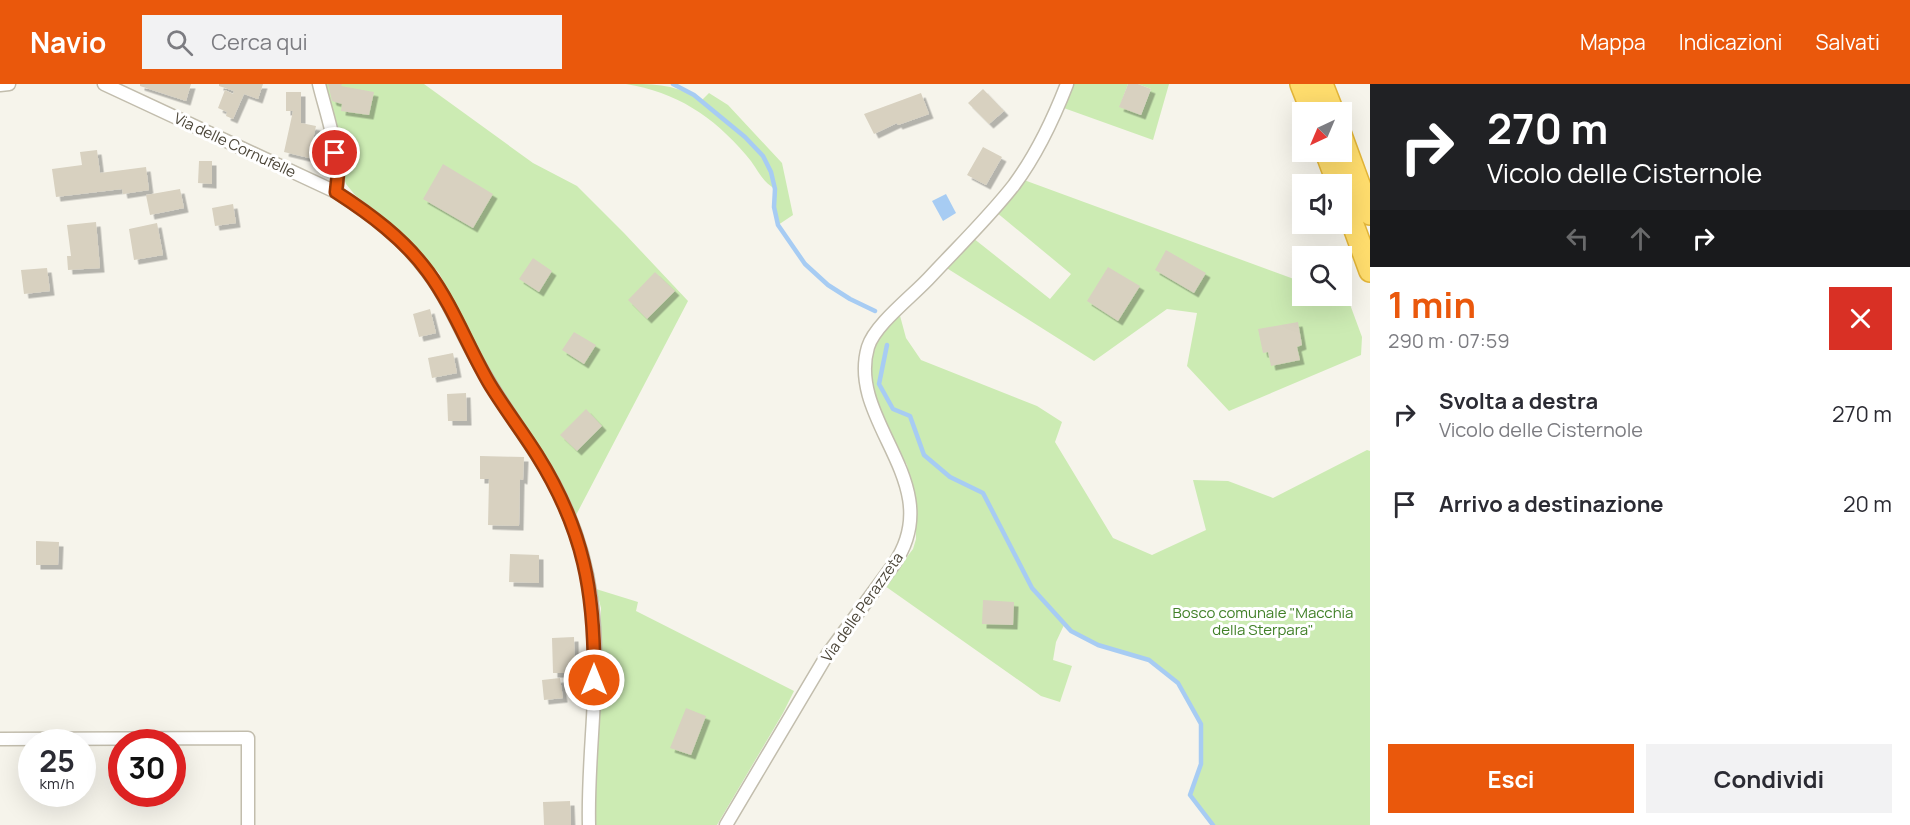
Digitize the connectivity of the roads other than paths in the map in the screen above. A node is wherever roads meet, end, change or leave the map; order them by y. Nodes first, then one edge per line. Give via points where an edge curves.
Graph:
1 (9, 84) edge
2 (104, 84) edge
3 (319, 84) edge
4 (1067, 84) edge
5 (1301, 84) edge
6 (1322, 84) edge
7 (0, 85) edge
8 (1308, 102) edge
9 (1329, 102) edge
10 (1351, 162) edge
11 (336, 192) junction
12 (1370, 214) edge
13 (1352, 222) edge
14 (1370, 271) edge
15 (0, 739) edge
16 (248, 825) edge
17 (589, 825) edge
18 (726, 825) edge

1 - 7 street
2 - 11 street, Via delle Cornufelle
3 - 11 street via 336,157
4 - 18 street, Via delle Perazzeta via 1043,139 1009,190 883,323 869,344 865,362 867,386 875,414 905,480 910,516 907,538 894,564 827,655
5 - 8 highway
6 - 9 highway
10 - 12 highway
11 - 17 street, Via delle Cornufelle via 392,233 429,273 493,389 546,471 570,520 584,561 593,614
13 - 14 highway
15 - 16 street via 248,738

